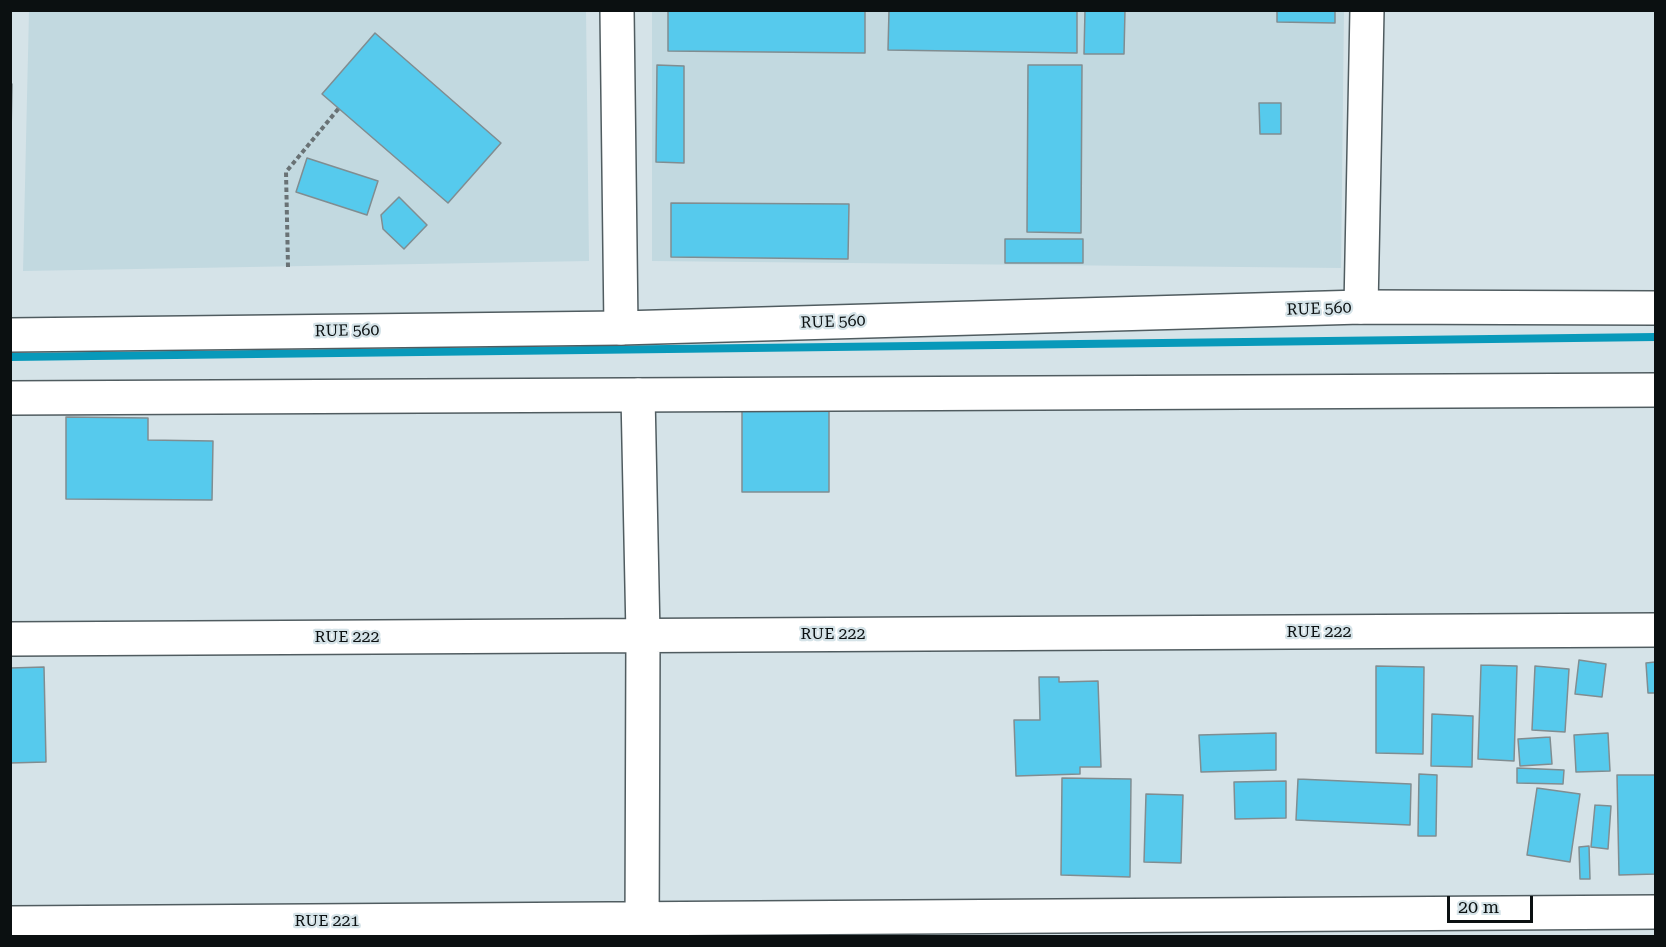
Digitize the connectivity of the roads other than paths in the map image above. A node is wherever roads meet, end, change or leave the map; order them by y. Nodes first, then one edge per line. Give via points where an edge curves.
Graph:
1 (617, 10) edge
2 (1367, 10) edge
3 (1361, 307) junction
4 (1656, 308) edge
5 (621, 328) junction
6 (10, 335) edge
7 (1656, 390) edge
8 (638, 395) junction
9 (10, 398) edge
10 (1656, 630) edge
11 (643, 635) junction
12 (10, 639) edge
13 (1656, 912) edge
14 (10, 922) edge
15 (642, 928) edge

1 - 5 street
2 - 3 street
3 - 4 street, RUE 560
3 - 5 street, RUE 560
5 - 6 street, RUE 560
7 - 8 street
8 - 9 street
8 - 11 street
10 - 11 street, RUE 222
11 - 12 street, RUE 222
11 - 15 street
13 - 15 street, RUE 221
14 - 15 street, RUE 221

